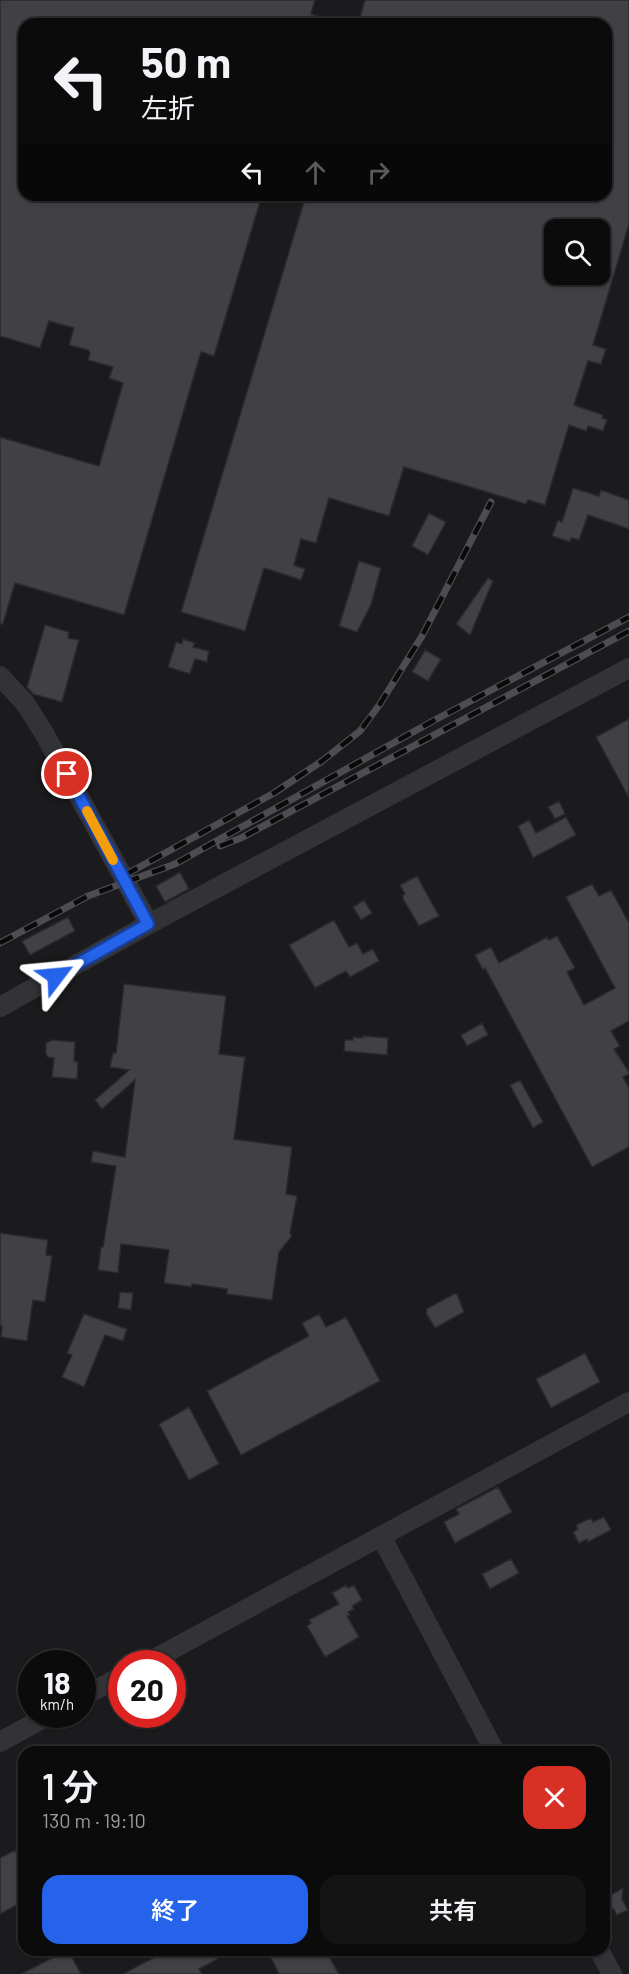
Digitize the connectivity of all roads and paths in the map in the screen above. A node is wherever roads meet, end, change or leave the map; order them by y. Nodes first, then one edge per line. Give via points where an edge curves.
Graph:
1 (629, 668) edge
2 (0, 676) edge
3 (148, 924) junction
4 (0, 1007) edge
5 (629, 1402) edge
6 (381, 1536) junction
7 (171, 1650) edge
8 (26, 1728) edge
9 (0, 1742) edge
10 (492, 1746) edge
11 (602, 1956) edge
12 (612, 1974) edge

1 - 3 lane
2 - 3 lane via 25,703 44,733
3 - 4 lane
5 - 6 lane
6 - 7 lane
6 - 10 lane
8 - 9 lane
11 - 12 lane

